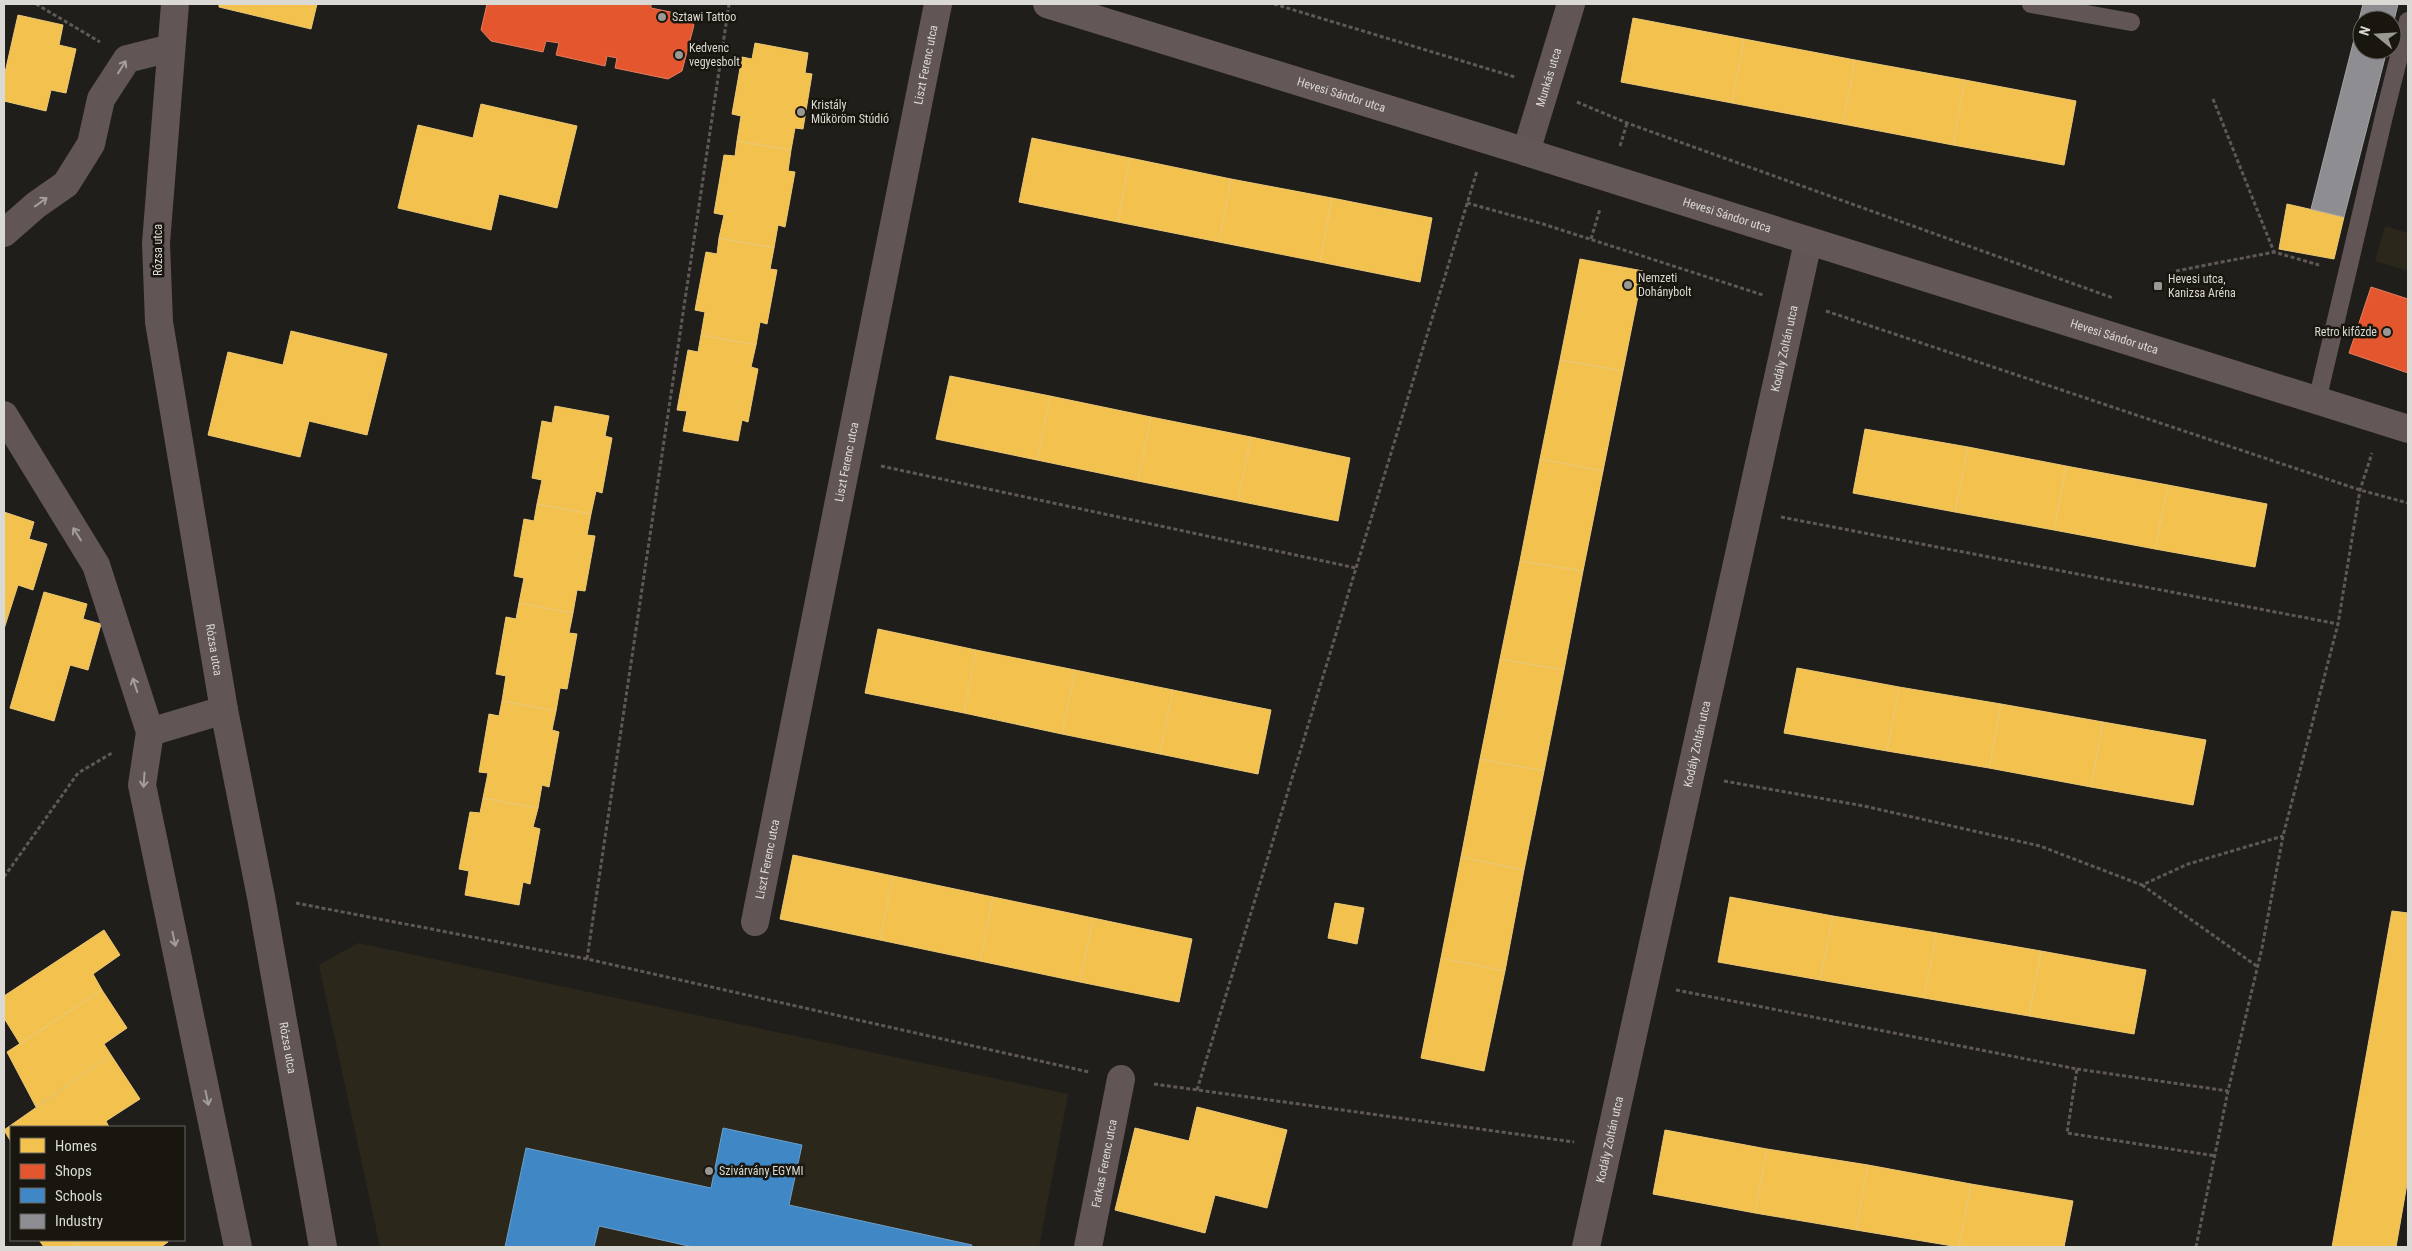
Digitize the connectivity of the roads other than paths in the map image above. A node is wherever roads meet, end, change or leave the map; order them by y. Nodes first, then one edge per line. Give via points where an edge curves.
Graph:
1 (175, 4) edge
2 (938, 4) edge
3 (1047, 4) edge
4 (1571, 4) edge
5 (2031, 4) edge
6 (2408, 21) edge
7 (2131, 22) dead end
8 (171, 48) junction
9 (1526, 152) junction
10 (4, 233) edge
11 (1808, 242) junction
12 (2317, 401) junction
13 (4, 415) edge
14 (2408, 429) edge
15 (224, 710) junction
16 (150, 732) junction
17 (755, 922) dead end
18 (1122, 1079) road end
19 (238, 1247) edge
20 (323, 1247) edge
21 (1088, 1247) edge
22 (1586, 1247) edge

1 - 8 street, Rózsa utca
2 - 17 street, Liszt Ferenc utca
3 - 9 main road, Hevesi Sándor utca
4 - 9 street, Munkás utca
5 - 7 lane
6 - 12 lane
10 -> 8 street via 66,184 92,144 101,99 127,58
8 - 15 street, Rózsa utca via 156,243 159,322
9 - 11 main road, Hevesi Sándor utca
11 - 12 main road, Hevesi Sándor utca
11 - 22 street, Kodály Zoltán utca
12 - 14 main road, Hevesi Sándor utca
16 -> 13 street via 96,565
15 - 16 street
15 - 20 street, Rózsa utca
16 -> 19 street via 142,785
18 - 21 street, Farkas Ferenc utca

